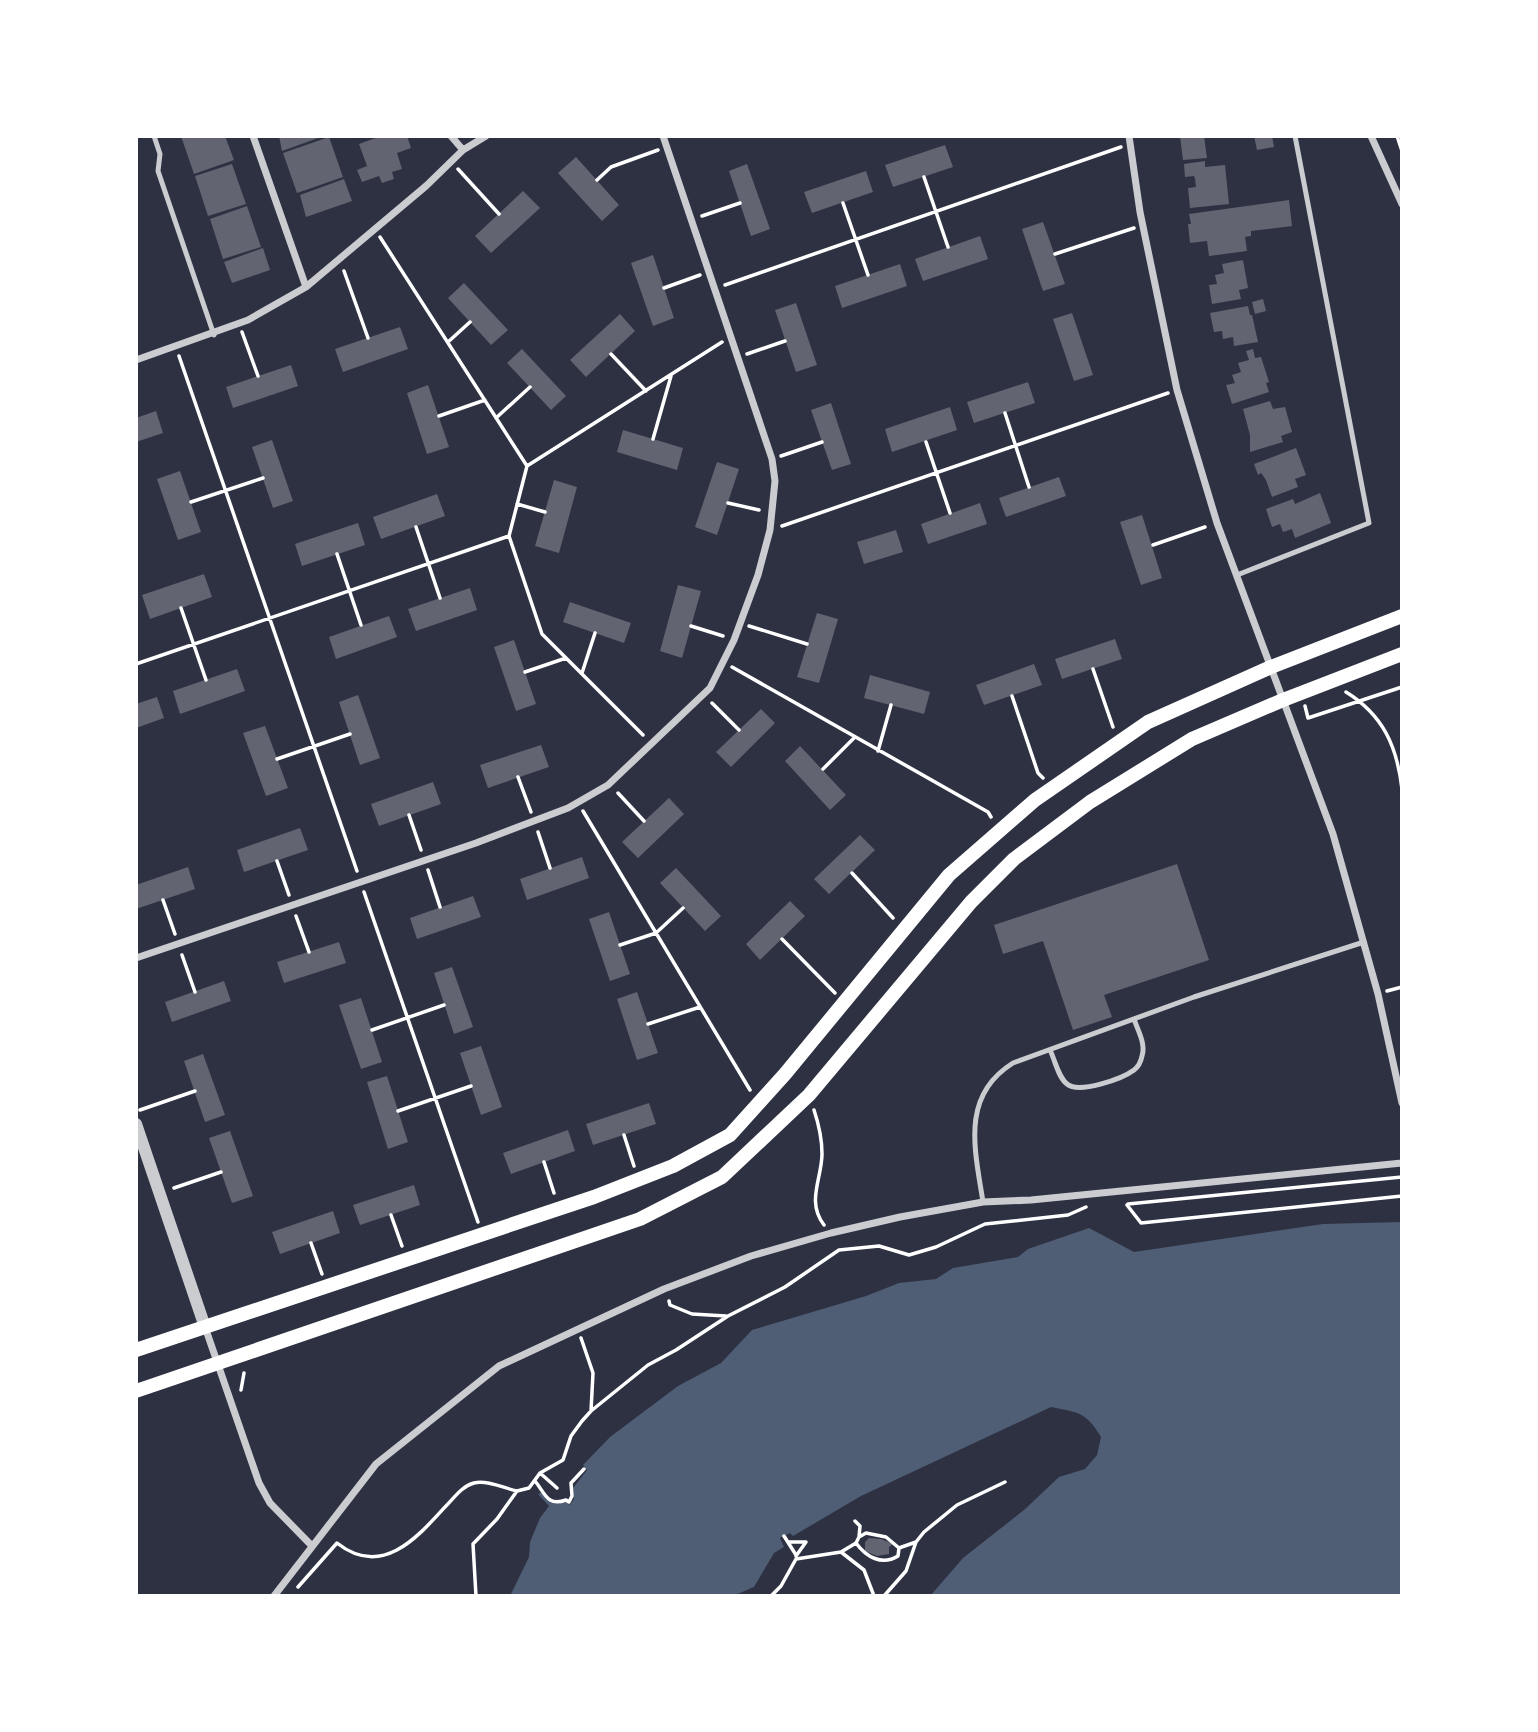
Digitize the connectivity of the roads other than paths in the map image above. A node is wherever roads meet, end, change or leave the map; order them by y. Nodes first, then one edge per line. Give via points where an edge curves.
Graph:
1 (154, 136) edge
2 (253, 136) edge
3 (451, 136) edge
4 (486, 136) edge
5 (663, 136) edge
6 (1294, 136) edge
7 (1371, 136) edge
8 (1129, 140) edge
9 (463, 150) junction
10 (1402, 204) edge
11 (306, 287) junction
12 (214, 335) junction
13 (136, 360) edge
14 (1237, 575) junction
15 (1402, 617) edge
16 (1402, 654) edge
17 (1271, 667) junction
18 (1283, 700) junction
19 (1364, 942) junction
20 (136, 958) edge
21 (1134, 1019) junction
22 (1050, 1050) junction
23 (1402, 1104) edge
24 (136, 1124) edge
25 (1402, 1163) edge
26 (983, 1202) junction
27 (205, 1327) junction
28 (136, 1350) edge
29 (218, 1363) junction
30 (136, 1391) edge
31 (311, 1545) junction
32 (274, 1595) edge

1 - 12 lane via 160,155 158,171
2 - 11 street
3 - 9 street
4 - 9 street
5 - 20 street via 772,458 775,481 770,530 758,575 735,639 710,688 609,784 578,802 476,843
6 - 14 lane via 1369,523
7 - 10 street
8 - 14 street via 1177,390
9 - 11 street
11 - 12 street
12 - 13 street
14 - 17 street
15 - 17 main road
16 - 18 main road
17 - 18 street
17 - 27 main road via 1148,722 1051,788 1002,829 949,876 730,1135 673,1167 638,1180
18 - 19 street via 1333,834
18 - 29 main road via 1192,739 1090,802 1014,859 971,902 809,1095 722,1177 640,1219
19 - 21 lane
19 - 23 street
21 - 22 lane
21 - 22 lane via 1143,1046 1132,1072 1086,1089 1063,1080
22 - 26 lane via 1000,1072 981,1100 974,1145
24 - 27 street
25 - 26 street
26 - 31 street via 831,1233 751,1256 664,1289 499,1366 376,1464
27 - 28 main road
27 - 29 street
29 - 30 main road
29 - 31 street via 259,1483 270,1503
31 - 32 street

